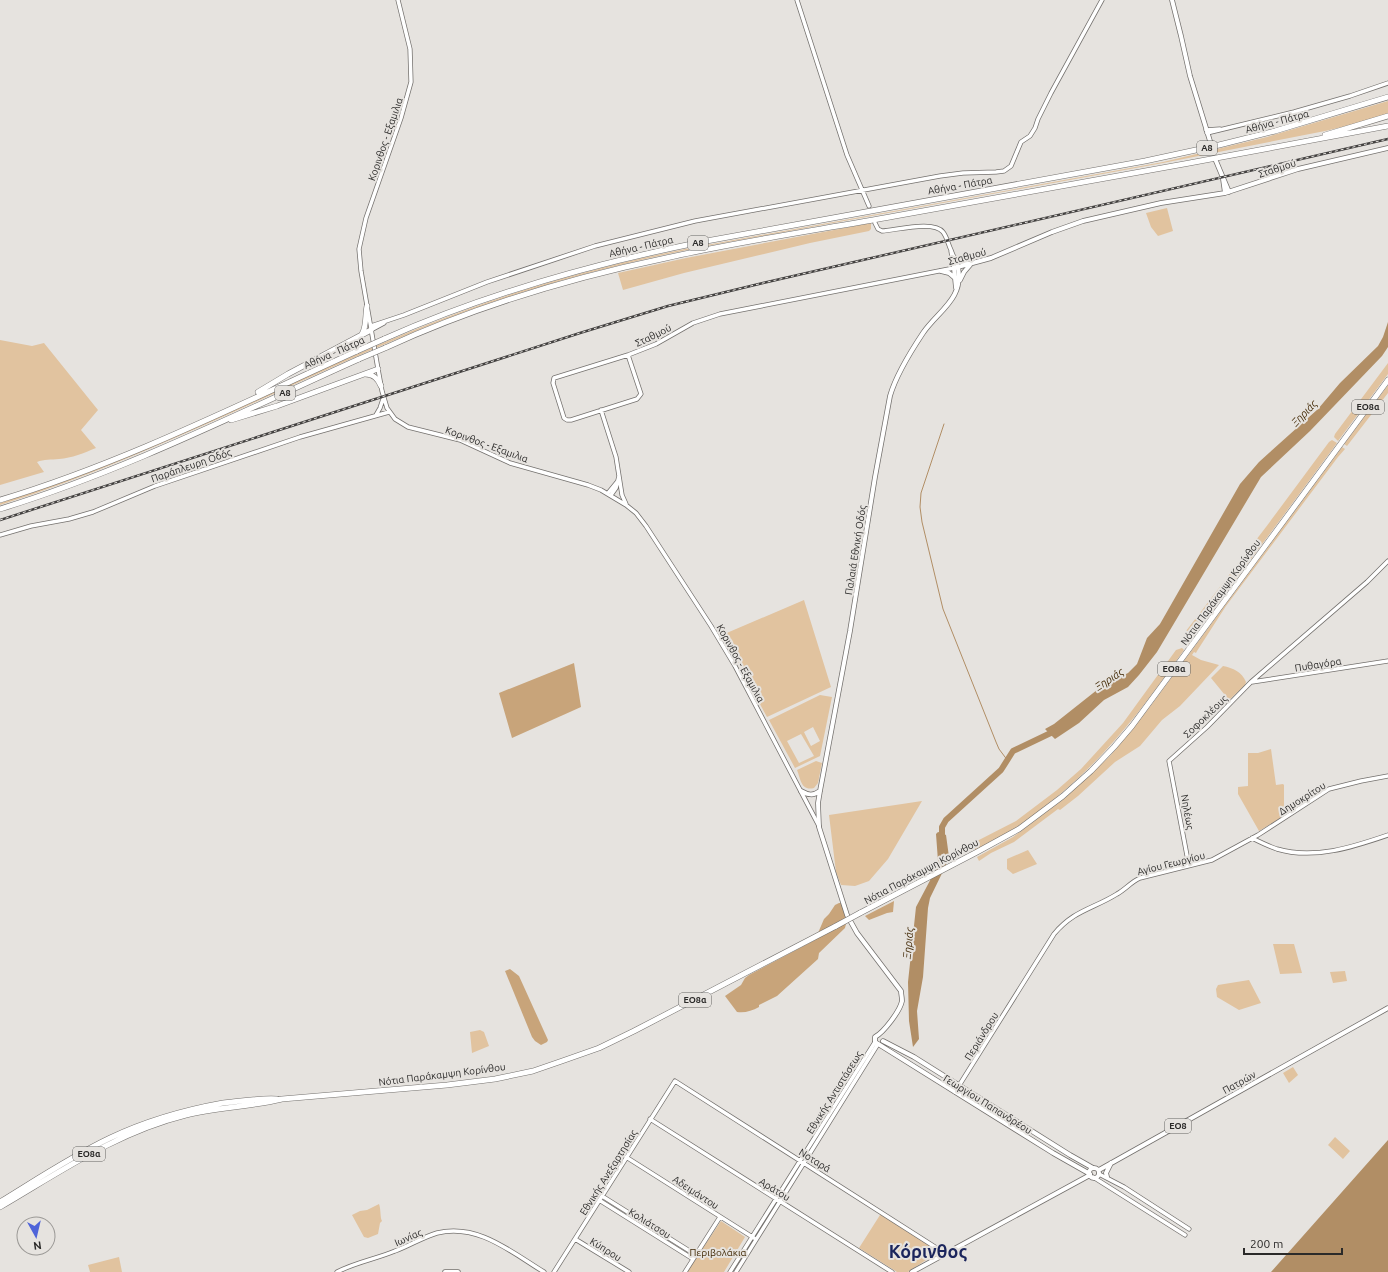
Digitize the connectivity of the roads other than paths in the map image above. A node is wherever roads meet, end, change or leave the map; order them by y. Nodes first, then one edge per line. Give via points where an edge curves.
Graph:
1 (398, 0) edge
2 (797, 0) edge
3 (1102, 0) edge
4 (1172, 0) edge
5 (1388, 83) edge
6 (1388, 97) edge
7 (1386, 117) edge
8 (1388, 126) edge
9 (1206, 132) junction
10 (1210, 141) tunnel mouth
11 (1289, 144) junction
12 (1388, 148) edge
13 (1216, 161) tunnel mouth
14 (862, 190) junction
15 (1227, 192) junction
16 (869, 206) dead end
17 (875, 223) dead end
18 (951, 251) junction
19 (955, 258) junction
20 (971, 264) junction
21 (956, 268) junction
22 (941, 271) junction
23 (956, 280) junction
24 (959, 284) junction
25 (954, 295) junction
26 (367, 306) junction
27 (371, 328) junction
28 (360, 335) junction
29 (628, 354) junction
30 (378, 369) junction
31 (362, 374) junction
32 (1388, 380) edge
33 (381, 386) junction
34 (384, 398) junction
35 (239, 404) junction
36 (601, 410) junction
37 (389, 412) junction
38 (375, 416) junction
39 (211, 426) junction
40 (619, 473) junction
41 (610, 494) junction
42 (0, 500) edge
43 (626, 505) junction
44 (0, 509) edge
45 (0, 535) edge
46 (1388, 561) edge
47 (1388, 661) edge
48 (1251, 682) junction
49 (1169, 760) joint
50 (1388, 776) edge
51 (820, 791) junction
52 (801, 792) junction
53 (819, 827) junction
54 (1388, 835) edge
55 (1252, 838) junction
56 (1189, 866) junction
57 (1020, 989) joint
58 (1388, 1008) edge
59 (886, 1027) junction
60 (878, 1036) junction
61 (883, 1039) junction
62 (878, 1044) junction
63 (675, 1081) joint
64 (959, 1085) junction
65 (955, 1092) junction
66 (282, 1100) junction
67 (650, 1119) junction
68 (626, 1157) junction
69 (802, 1162) junction
70 (1112, 1162) junction
71 (1093, 1168) junction
72 (1100, 1173) junction
73 (1091, 1175) junction
74 (1107, 1177) junction
75 (1098, 1180) junction
76 (602, 1196) junction
77 (776, 1199) junction
78 (599, 1200) junction
79 (780, 1201) junction
80 (0, 1202) edge
81 (0, 1207) edge
82 (720, 1217) junction
83 (1189, 1229) dead end
84 (1185, 1235) dead end
85 (752, 1237) junction
86 (575, 1239) junction
87 (756, 1240) junction
88 (947, 1253) junction
89 (696, 1255) junction
90 (693, 1259) junction
91 (337, 1272) edge
92 (445, 1272) edge
93 (458, 1272) edge
94 (544, 1272) edge
95 (554, 1272) edge
96 (629, 1272) edge
97 (685, 1272) edge
98 (730, 1272) edge
99 (736, 1272) edge
100 (892, 1272) edge
101 (912, 1272) edge

1 - 26 street, Κορινθος - Εξαμιλια via 410,49 411,82 361,238 359,259
2 - 14 street via 847,155
3 - 14 street via 1035,128 1030,136 1020,142 1014,162 1009,168 996,172 952,174
4 - 9 main road
5 - 9 street via 1294,112
6 - 35 highway, Αθήνα - Πάτρα / Α8, bridge via 1275,131 1181,153 627,258 500,294 430,320
7 - 11 highway
8 - 11 highway, Αθήνα - Πάτρα / Α8
9 - 10 main road
11 - 39 highway, Αθήνα - Πάτρα / Α8, bridge via 702,250 590,276 519,297 437,326
12 - 15 main road, Σταθμού via 1309,166
13 - 15 main road
14 - 16 street
14 - 27 street via 695,221 595,246 487,282
15 - 20 main road, Σταθμού via 1161,203 1083,222
17 - 18 street via 882,231 925,226 937,228 944,233
18 - 19 street
18 - 21 street
19 - 20 main road
19 - 21 street
20 - 21 main road, Σταθμού
20 - 24 main road
21 - 22 street, Σταθμού
21 - 23 main road, Παλαιά Εθνική Οδός
21 - 24 main road, Παλαιά Εθνική Οδός
22 - 23 main road
22 - 29 street, Σταθμού via 720,314 694,323 656,344
23 - 25 main road, Παλαιά Εθνική Οδός
24 - 25 main road, Παλαιά Εθνική Οδός
25 - 51 main road, Παλαιά Εθνική Οδός via 946,309 920,337 892,388
26 - 27 street, Κορινθος - Εξαμιλια
26 - 28 highway via 364,329
27 - 28 highway
27 - 30 street, Κορινθος - Εξαμιλια
28 - 35 highway
29 - 36 street via 641,394 637,399
29 - 36 street, Σταθμού via 554,378 565,419 571,420
30 - 31 highway
30 - 33 street, Κορινθος - Εξαμιλια
31 - 33 highway via 372,375
31 - 39 highway via 277,406
32 - 66 highway, Νότια Παράκαμψη Κορίνθου / ΕΟ8α, bridge via 1114,747 1053,804 1018,829 617,1040 588,1052 533,1071 495,1079
33 - 34 street, Κορινθος - Εξαμιλια
34 - 37 street, Κορινθος - Εξαμιλια
34 - 38 street
35 - 42 highway, Αθήνα - Πάτρα / Α8 via 105,463
36 - 40 street
37 - 38 street, Παράπλευρη Οδός
37 - 41 street, Κορινθος - Εξαμιλια via 408,427 460,440 510,462
38 - 45 street, Παράπλευρη Οδός via 300,437 162,483 93,512
39 - 44 highway, Αθήνα - Πάτρα / Α8 via 108,470
40 - 41 street
40 - 43 street
41 - 43 street, Κορινθος - Εξαμιλια
43 - 52 street, Κορινθος - Εξαμιλια via 646,526 711,626 760,712
46 - 48 street, Σοφοκλέους
47 - 48 street, Πυθαγόρα
48 - 49 street, Σοφοκλέους via 1207,727
49 - 56 street, Νηλέως
50 - 55 street, Δημοκρίτου via 1329,789
51 - 52 main road via 810,795
51 - 53 main road, Παλαιά Εθνική Οδός
52 - 53 street, Κορινθος - Εξαμιλια
53 - 59 main road, Παλαιά Εθνική Οδός via 849,919 901,991 901,1002
54 - 55 street via 1338,850 1305,853 1278,849
55 - 56 street, Αγίου Γεωργίου via 1212,860
56 - 57 street, Αγίου Γεωργίου via 1136,879 1117,895 1081,911 1063,923
57 - 64 street, Περιάνδρου
58 - 70 main road, Πατρών / ΕΟ8
59 - 60 main road
59 - 61 main road
60 - 61 main road, Γεωργίου Παπανδρέου
60 - 62 main road via 875,1039
61 - 62 main road
61 - 64 main road, Γεωργίου Παπανδρέου
62 - 65 main road, Γεωργίου Παπανδρέου
62 - 69 street, Εθνικής Αντιστάσεως
63 - 67 street, Εθνικής Ανεξαρτησίας
63 - 69 street, Νοταρά
64 - 65 street, Περιάνδρου
64 - 71 main road, Γεωργίου Παπανδρέου
65 - 73 main road, Γεωργίου Παπανδρέου
66 - 80 highway, Νότια Παράκαμψη Κορίνθου / ΕΟ8α via 266,1098 208,1106 146,1123 90,1148
66 - 81 highway, Νότια Παράκαμψη Κορίνθου / ΕΟ8α via 195,1113 138,1131 90,1153
67 - 68 street, Εθνικής Ανεξαρτησίας
67 - 77 street, Αράτου
68 - 76 street, Εθνικής Ανεξαρτησίας
68 - 82 street, Αδειμάντου
69 - 77 street, Εθνικής Αντιστάσεως
69 - 79 street, Εθνικής Αντιστάσεως
69 - 88 street, Νοταρά
70 - 72 main road, Πατρών / ΕΟ8
70 - 74 main road via 1106,1173
71 - 72 main road
71 - 73 main road via 1090,1171
72 - 73 main road, ΕΟ8 via 1096,1177
72 - 74 street
72 - 75 street
73 - 75 street, Γεωργίου Παπανδρέου
73 - 88 main road, ΕΟ8
74 - 83 street
75 - 84 street, Γεωργίου Παπανδρέου
76 - 78 street, Εθνικής Ανεξαρτησίας
76 - 89 street, Κολιάτσου
77 - 79 street, Αράτου
77 - 85 street, Εθνικής Αντιστάσεως
78 - 86 street, Εθνικής Ανεξαρτησίας
78 - 90 street, Κολιάτσου
79 - 87 street, Εθνικής Αντιστάσεως
79 - 100 street, Αράτου
82 - 85 street, Αδειμάντου
82 - 89 street
85 - 87 street, Αδειμάντου
85 - 98 street, Εθνικής Αντιστάσεως
86 - 95 street, Εθνικής Ανεξαρτησίας
86 - 96 street, Κύπρου
87 - 99 street, Εθνικής Αντιστάσεως
88 - 101 main road, ΕΟ8
89 - 90 street
90 - 97 street
91 - 94 street, Ιωνίας via 436,1234 459,1230 487,1237
92 - 93 main road

